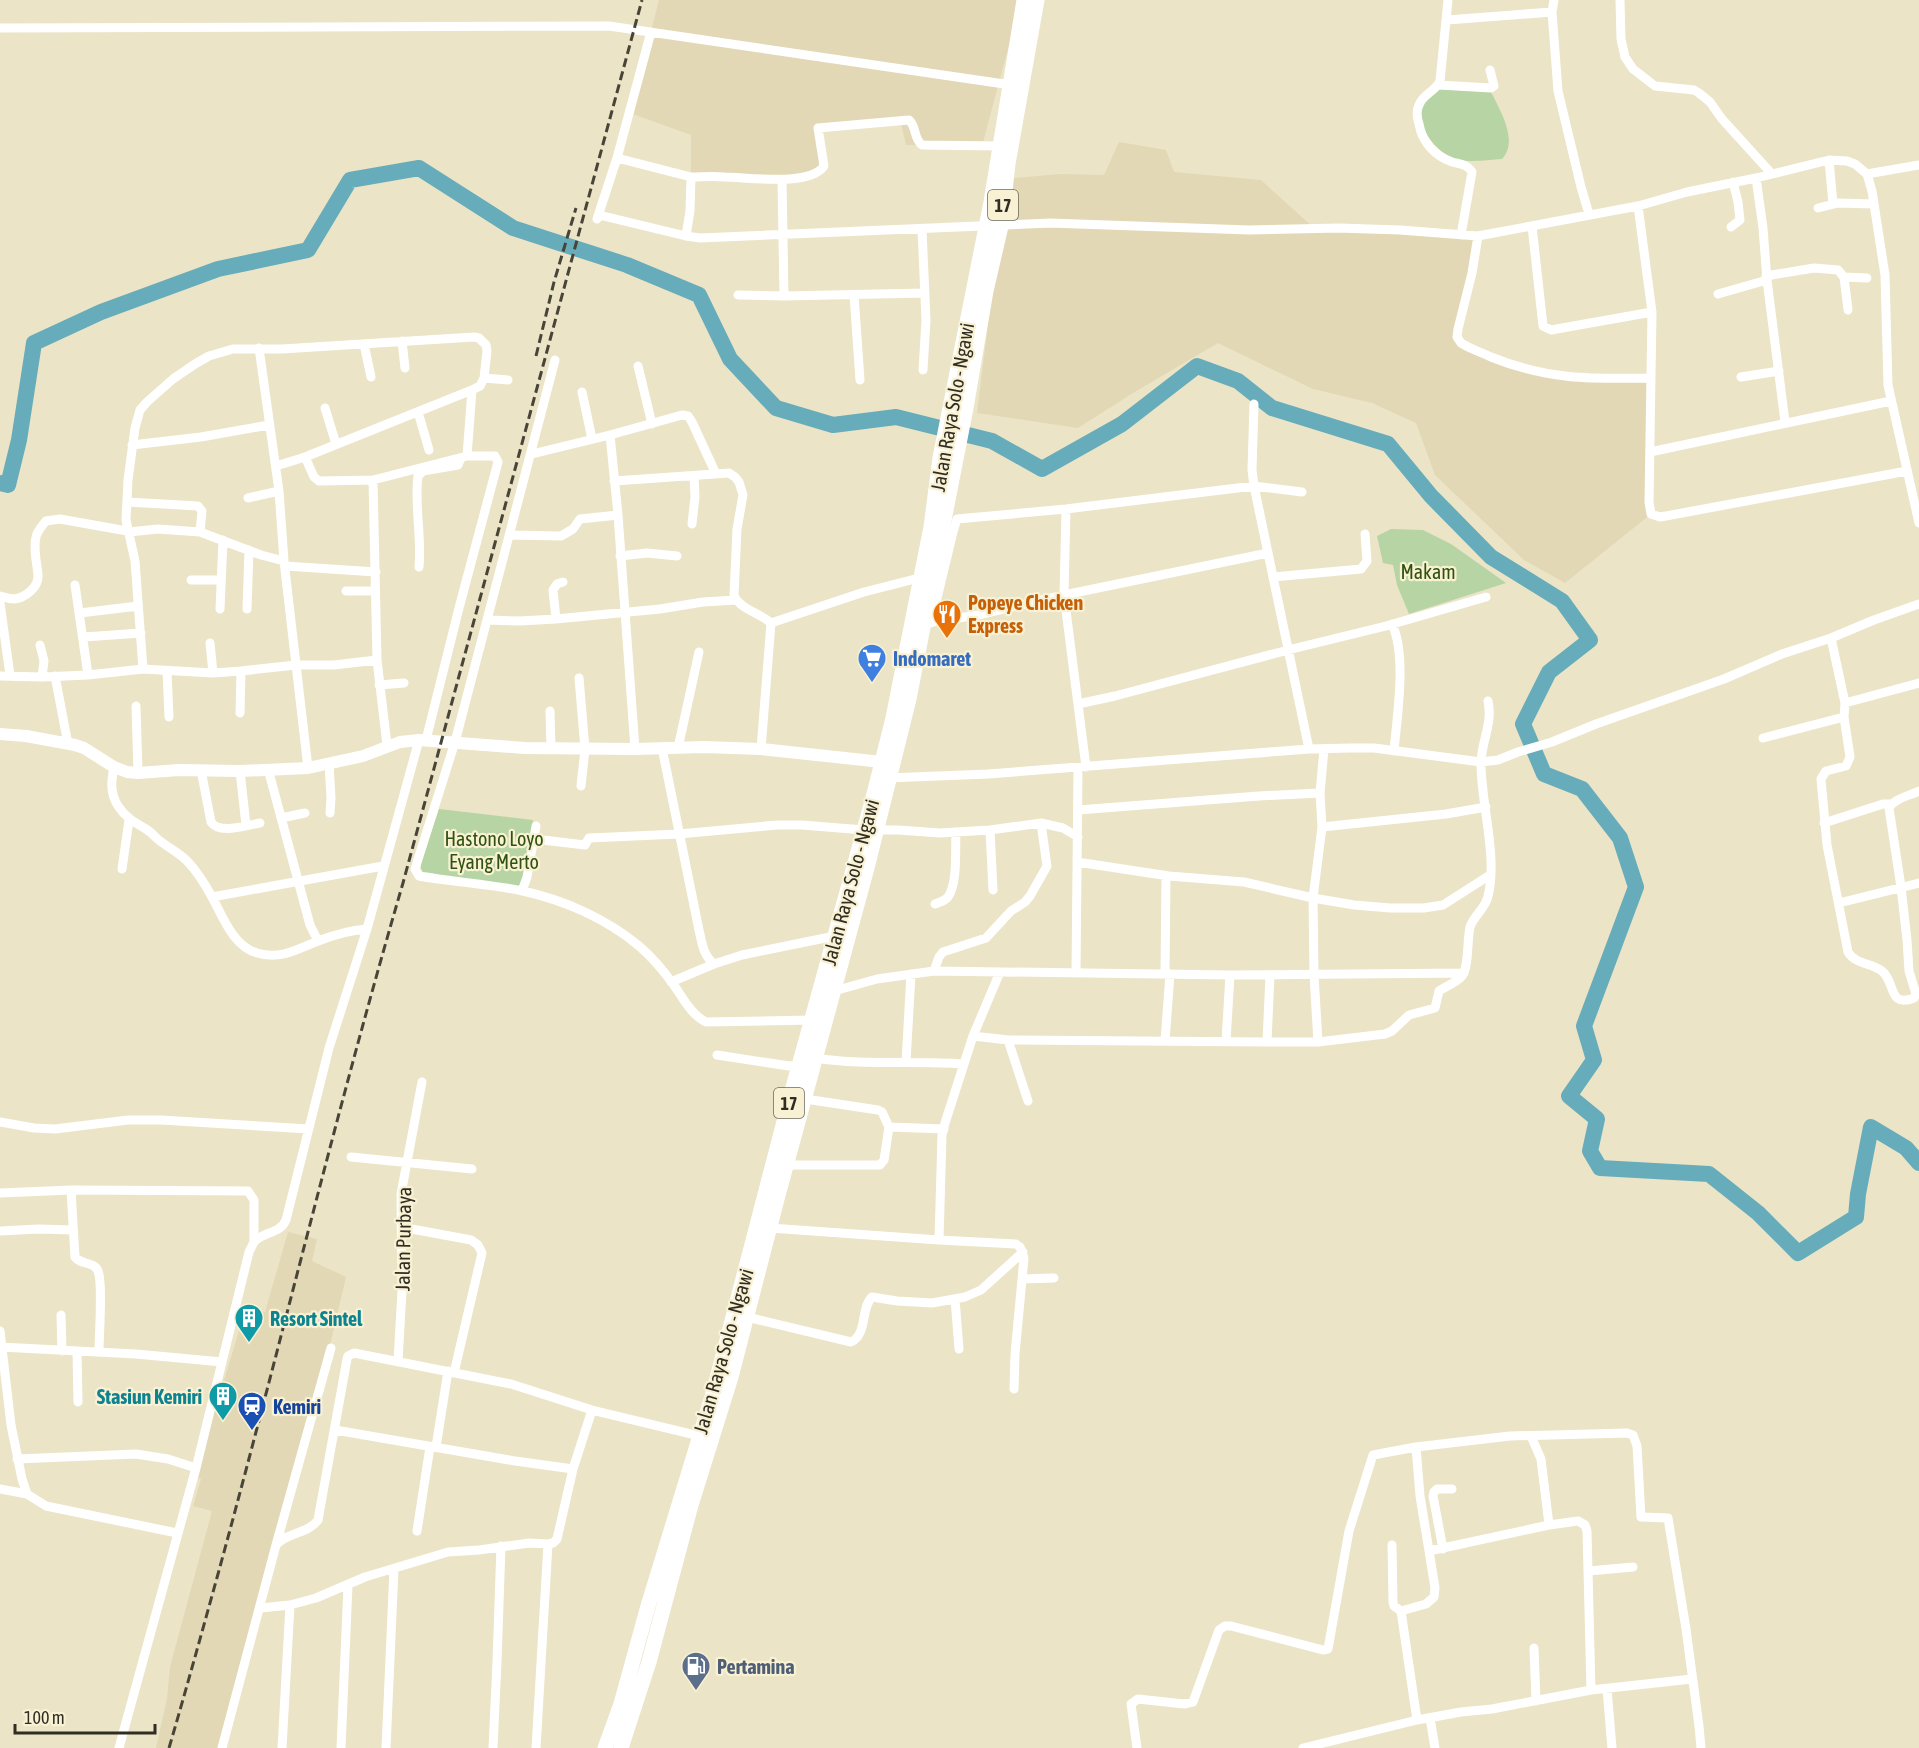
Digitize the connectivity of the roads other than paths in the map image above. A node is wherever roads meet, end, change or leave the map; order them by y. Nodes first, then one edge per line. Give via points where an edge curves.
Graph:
1 (1024, 0) edge
2 (1037, 0) edge
3 (1448, 0) edge
4 (1554, 0) edge
5 (1620, 0) edge
6 (1552, 12) junction
7 (1447, 20) junction
8 (0, 28) edge
9 (651, 32) junction
10 (1490, 70) dead end
11 (1011, 85) junction
12 (1439, 85) junction
13 (1001, 146) junction
14 (618, 158) junction
15 (1829, 160) junction
16 (1919, 165) edge
17 (1771, 173) junction
18 (1867, 174) junction
19 (691, 177) junction
20 (1756, 178) junction
21 (782, 180) junction
22 (1732, 182) junction
23 (1833, 204) junction
24 (1874, 204) junction
25 (1638, 206) junction
26 (1818, 208) dead end
27 (1589, 214) junction
28 (993, 226) junction
29 (1532, 226) junction
30 (1731, 227) dead end
31 (922, 229) junction
32 (784, 234) junction
33 (1461, 235) junction
34 (686, 236) junction
35 (1478, 236) junction
36 (1844, 277) junction
37 (1766, 278) junction
38 (1867, 278) dead end
39 (925, 293) junction
40 (1718, 294) dead end
41 (738, 295) dead end
42 (854, 295) junction
43 (784, 296) junction
44 (1848, 310) dead end
45 (1652, 312) junction
46 (402, 341) junction
47 (364, 345) junction
48 (259, 348) junction
49 (555, 360) dead end
50 (638, 366) dead end
51 (405, 368) dead end
52 (923, 370) dead end
53 (1779, 371) junction
54 (371, 377) dead end
55 (1741, 377) dead end
56 (484, 378) junction
57 (1651, 378) junction
58 (508, 380) dead end
59 (860, 380) dead end
60 (472, 390) junction
61 (582, 392) dead end
62 (1891, 401) junction
63 (1254, 404) dead end
64 (326, 408) dead end
65 (418, 412) junction
66 (1785, 423) junction
67 (652, 424) junction
68 (269, 425) junction
69 (610, 435) junction
70 (592, 439) junction
71 (336, 444) junction
72 (132, 445) junction
73 (429, 450) dead end
74 (950, 452) junction
75 (1650, 452) junction
76 (532, 454) junction
77 (305, 457) junction
78 (464, 457) junction
79 (276, 466) junction
80 (1907, 471) junction
81 (716, 474) junction
82 (694, 476) junction
83 (373, 480) junction
84 (614, 481) junction
85 (1254, 486) junction
86 (279, 491) junction
87 (1302, 492) dead end
88 (248, 498) dead end
89 (127, 502) junction
90 (1066, 508) junction
91 (618, 515) junction
92 (692, 524) dead end
93 (1919, 524) edge
94 (128, 531) junction
95 (200, 532) junction
96 (1365, 534) dead end
97 (511, 535) junction
98 (223, 540) junction
99 (249, 550) junction
100 (1268, 554) junction
101 (620, 556) junction
102 (676, 556) dead end
103 (285, 563) junction
104 (419, 567) dead end
105 (376, 572) junction
106 (1273, 577) junction
107 (920, 578) junction
108 (191, 580) dead end
109 (220, 580) junction
110 (563, 582) dead end
111 (75, 585) dead end
112 (346, 591) dead end
113 (375, 591) junction
114 (1064, 595) junction
115 (0, 596) edge
116 (1486, 597) dead end
117 (736, 600) junction
118 (0, 603) edge
119 (1919, 604) edge
120 (138, 606) junction
121 (220, 609) dead end
122 (247, 609) dead end
123 (624, 613) junction
124 (80, 614) junction
125 (556, 619) junction
126 (486, 620) junction
127 (771, 623) junction
128 (927, 623) junction
129 (1392, 624) junction
130 (141, 633) junction
131 (84, 636) junction
132 (1831, 638) junction
133 (210, 644) dead end
134 (40, 645) dead end
135 (1288, 650) junction
136 (699, 652) dead end
137 (377, 660) junction
138 (296, 665) junction
139 (143, 669) junction
140 (167, 671) junction
141 (241, 671) junction
142 (213, 672) junction
143 (10, 675) junction
144 (88, 675) junction
145 (0, 676) edge
146 (55, 676) junction
147 (42, 677) junction
148 (579, 678) dead end
149 (404, 683) dead end
150 (1919, 683) edge
151 (379, 685) junction
152 (1488, 701) dead end
153 (1078, 704) junction
154 (1845, 704) junction
155 (136, 706) dead end
156 (550, 711) dead end
157 (240, 713) dead end
158 (169, 717) dead end
159 (1845, 717) junction
160 (0, 734) edge
161 (1763, 738) dead end
162 (422, 740) junction
163 (455, 742) junction
164 (68, 744) junction
165 (387, 746) junction
166 (551, 748) junction
167 (662, 748) junction
168 (678, 748) junction
169 (585, 749) junction
170 (635, 749) junction
171 (761, 749) junction
172 (1309, 749) junction
173 (1324, 749) junction
174 (1394, 751) junction
175 (888, 762) junction
176 (1480, 762) junction
177 (328, 764) junction
178 (114, 767) junction
179 (308, 768) junction
180 (1082, 768) junction
181 (268, 769) junction
182 (201, 771) junction
183 (240, 771) junction
184 (138, 773) junction
185 (883, 778) junction
186 (581, 786) dead end
187 (1919, 791) edge
188 (1320, 793) junction
189 (1892, 804) junction
190 (1486, 807) junction
191 (1078, 810) junction
192 (305, 813) dead end
193 (330, 813) dead end
194 (281, 819) junction
195 (129, 820) junction
196 (260, 823) dead end
197 (1041, 823) junction
198 (1824, 823) junction
199 (246, 825) junction
200 (536, 826) dead end
201 (1322, 827) junction
202 (871, 830) junction
203 (990, 830) junction
204 (956, 832) junction
205 (679, 834) junction
206 (1078, 837) junction
207 (534, 839) junction
208 (1077, 862) junction
209 (383, 866) junction
210 (122, 869) dead end
211 (1490, 874) junction
212 (1166, 876) junction
213 (298, 881) junction
214 (1919, 883) edge
215 (1901, 887) junction
216 (993, 890) dead end
217 (522, 891) junction
218 (212, 897) junction
219 (1313, 898) junction
220 (1839, 903) junction
221 (935, 904) dead end
222 (367, 929) junction
223 (835, 936) junction
224 (318, 941) junction
225 (714, 963) junction
226 (1914, 970) edge
227 (934, 971) junction
228 (1000, 972) junction
229 (1076, 972) junction
230 (1464, 973) junction
231 (911, 974) junction
232 (1168, 974) junction
233 (1230, 975) junction
234 (1270, 975) junction
235 (1314, 975) junction
236 (672, 982) junction
237 (834, 990) junction
238 (1917, 998) edge
239 (812, 1020) junction
240 (973, 1036) junction
241 (1008, 1040) junction
242 (1165, 1041) junction
243 (1226, 1041) junction
244 (1267, 1042) junction
245 (1318, 1042) junction
246 (717, 1055) dead end
247 (816, 1058) junction
248 (906, 1062) junction
249 (963, 1064) junction
250 (800, 1065) junction
251 (422, 1082) dead end
252 (805, 1099) junction
253 (1028, 1101) dead end
254 (0, 1122) edge
255 (889, 1127) junction
256 (309, 1129) junction
257 (944, 1129) junction
258 (351, 1157) dead end
259 (407, 1164) junction
260 (787, 1165) junction
261 (472, 1169) dead end
262 (71, 1190) junction
263 (0, 1193) edge
264 (401, 1227) junction
265 (770, 1227) junction
266 (73, 1230) junction
267 (0, 1231) edge
268 (939, 1240) junction
269 (254, 1242) junction
270 (1023, 1252) junction
271 (1054, 1278) dead end
272 (1022, 1279) junction
273 (955, 1299) junction
274 (61, 1316) dead end
275 (747, 1317) junction
276 (0, 1331) edge
277 (1, 1347) edge
278 (331, 1348) dead end
279 (959, 1349) dead end
280 (62, 1351) junction
281 (77, 1352) junction
282 (99, 1352) junction
283 (398, 1361) junction
284 (222, 1362) junction
285 (451, 1372) junction
286 (1014, 1389) dead end
287 (78, 1401) dead end
288 (592, 1410) junction
289 (335, 1430) junction
290 (700, 1436) junction
291 (1531, 1436) junction
292 (433, 1447) junction
293 (1416, 1447) junction
294 (17, 1459) junction
295 (196, 1468) junction
296 (573, 1469) junction
297 (1452, 1489) dead end
298 (0, 1490) edge
299 (27, 1494) junction
300 (1549, 1525) junction
301 (417, 1531) dead end
302 (177, 1533) junction
303 (548, 1544) junction
304 (276, 1545) junction
305 (1392, 1545) dead end
306 (501, 1546) junction
307 (1443, 1549) junction
308 (1429, 1551) junction
309 (1633, 1567) dead end
310 (394, 1569) junction
311 (1589, 1571) junction
312 (348, 1585) junction
313 (290, 1605) junction
314 (261, 1608) junction
315 (1401, 1611) junction
316 (1534, 1648) dead end
317 (1692, 1679) junction
318 (1607, 1689) junction
319 (1591, 1690) junction
320 (1536, 1701) junction
321 (1430, 1718) junction
322 (1417, 1720) junction
323 (119, 1748) edge
324 (222, 1748) edge
325 (282, 1748) edge
326 (341, 1748) edge
327 (386, 1748) edge
328 (493, 1748) edge
329 (536, 1748) edge
330 (605, 1748) edge
331 (621, 1748) edge
332 (1137, 1748) edge
333 (1303, 1748) edge
334 (1436, 1748) edge
335 (1612, 1748) edge
336 (1701, 1748) edge

1 - 11 highway, Jalan Raya Solo - Ngawi / 17
2 - 28 highway, Jalan Raya Solo - Ngawi / 17
3 - 7 street
4 - 6 street
5 - 17 street via 1623,50 1633,69 1655,86 1699,93
6 - 7 street
6 - 27 street via 1558,91
7 - 12 street
8 - 9 street via 609,26
9 - 11 street
9 - 14 street
10 - 12 street via 1494,86 1491,88
11 - 13 highway, Jalan Raya Solo - Ngawi / 17
12 - 33 street via 1419,103 1417,116 1426,143 1440,156 1472,172
13 - 21 street via 922,145 909,120 818,128 823,169 809,176
13 - 28 highway, Jalan Raya Solo - Ngawi / 17
14 - 19 street
14 - 34 street via 598,217
15 - 17 street
15 - 18 street via 1847,161
15 - 23 street
16 - 18 street
17 - 20 street
18 - 24 street
19 - 21 street
19 - 34 street
20 - 22 street
20 - 37 street
21 - 32 street
22 - 25 street
22 - 30 street via 1740,220
23 - 24 street
23 - 26 street
24 - 62 street via 1885,275
25 - 27 street
25 - 45 street
27 - 29 street
28 - 31 street
28 - 33 street via 1050,223 1249,230 1400,230
28 - 74 highway, Jalan Raya Solo - Ngawi / 17
29 - 35 street
29 - 45 street via 1543,326 1551,330
31 - 32 street
31 - 39 street
32 - 34 street
32 - 43 street
33 - 35 street
35 - 57 street via 1458,329 1461,343 1542,374
36 - 37 street via 1838,270 1820,268
36 - 38 street
36 - 44 street
37 - 40 street
37 - 53 street
39 - 42 street
39 - 52 street
41 - 43 street
42 - 43 street
42 - 59 street
45 - 57 street
46 - 47 street
46 - 51 street
46 - 56 street via 479,338 487,351
47 - 48 street
47 - 54 street
48 - 68 street
48 - 72 street via 233,349 208,356 173,379 140,410
49 - 76 street
50 - 67 street
53 - 55 street
53 - 66 street
56 - 58 street
56 - 60 street
57 - 75 street
60 - 65 street
60 - 78 street
61 - 70 street
62 - 66 street
62 - 80 street
63 - 85 street
64 - 71 street
65 - 71 street
65 - 73 street
66 - 75 street
67 - 69 street
67 - 81 street via 688,416
68 - 72 street
68 - 79 street
69 - 70 street
69 - 84 street
70 - 76 street
71 - 77 street
72 - 89 street
74 - 107 highway, Jalan Raya Solo - Ngawi / 17
74 - 128 highway, Jalan Raya Solo - Ngawi / 17
75 - 80 street via 1649,510 1660,517
76 - 97 street
77 - 79 street
77 - 83 street via 319,481
78 - 83 street
78 - 104 street via 458,465 423,471 418,476
78 - 162 street via 495,456 498,462
79 - 86 street
80 - 93 street
81 - 82 street
81 - 117 street via 729,473 735,477 743,495 736,540
82 - 84 street
82 - 92 street
83 - 105 street
84 - 91 street
85 - 87 street
85 - 90 street
85 - 100 street
86 - 88 street
86 - 103 street
89 - 94 street
89 - 95 street via 198,506 202,511
90 - 114 street
90 - 128 street via 957,519
91 - 97 street via 580,519 561,536
91 - 101 street
94 - 95 street
94 - 115 street via 60,519 46,521 36,535 39,577 33,588 18,598
94 - 120 street
95 - 98 street
96 - 106 street via 1367,561 1361,569
97 - 126 street
98 - 99 street
98 - 109 street
99 - 103 street
99 - 122 street
100 - 106 street
100 - 114 street
101 - 102 street
101 - 123 street
103 - 105 street
103 - 138 street
105 - 113 street
106 - 135 street
107 - 127 street
107 - 175 highway, Jalan Raya Solo - Ngawi / 17
108 - 109 street
109 - 121 street
110 - 125 street via 553,591
111 - 124 street
112 - 113 street
113 - 137 street
114 - 128 street
114 - 153 street
116 - 129 street
117 - 123 street
117 - 127 street
118 - 143 street
119 - 132 street
120 - 124 street
120 - 130 street
123 - 125 street
123 - 170 street
124 - 131 street
125 - 126 street
126 - 163 street
127 - 171 street
128 - 175 highway, Jalan Raya Solo - Ngawi / 17 via 909,699
129 - 135 street
129 - 174 street via 1400,677
130 - 131 street
130 - 139 street
131 - 144 street
132 - 154 street
132 - 176 street via 1541,745
133 - 142 street
134 - 147 street
135 - 153 street
135 - 172 street
136 - 168 street
137 - 138 street
137 - 151 street
138 - 141 street
138 - 179 street
139 - 140 street
139 - 144 street
140 - 142 street
140 - 158 street
141 - 142 street
141 - 157 street
143 - 145 street
143 - 147 street
144 - 146 street
146 - 147 street
146 - 164 street
148 - 169 street
149 - 151 street
150 - 154 street
151 - 165 street
152 - 176 street via 1490,721
153 - 180 street
154 - 159 street
155 - 184 street
156 - 166 street
159 - 161 street
159 - 198 street via 1850,761 1821,776
160 - 164 street
162 - 163 street
162 - 165 street
162 - 209 street
163 - 166 street
163 - 217 street via 416,873
164 - 178 street via 84,748
165 - 177 street
166 - 169 street
167 - 168 street
167 - 170 street
167 - 205 street
168 - 171 street
169 - 170 street
169 - 186 street
171 - 175 street
172 - 173 street
172 - 180 street
173 - 174 street
173 - 188 street
174 - 176 street
175 - 185 highway, Jalan Raya Solo - Ngawi / 17
176 - 190 street
177 - 179 street
177 - 193 street
178 - 184 street
178 - 195 street via 111,790
179 - 181 street
180 - 185 street
180 - 191 street
181 - 183 street
181 - 194 street
182 - 183 street
182 - 184 street
182 - 199 street via 213,826 220,829
183 - 199 street
185 - 202 highway, Jalan Raya Solo - Ngawi / 17
187 - 189 street
188 - 191 street
188 - 201 street
189 - 198 street
189 - 215 street via 1889,815
190 - 201 street
190 - 211 street
191 - 206 street
192 - 194 street
194 - 213 street
195 - 210 street
195 - 218 street via 188,862
196 - 199 street
197 - 203 street
197 - 206 street via 1063,828
197 - 227 street via 1047,866 1030,896 986,938 943,952
198 - 220 street
200 - 207 street
201 - 219 street
202 - 204 street
202 - 205 street via 777,825
202 - 223 highway, Jalan Raya Solo - Ngawi / 17
202 - 237 highway, Jalan Raya Solo - Ngawi / 17
203 - 204 street
203 - 216 street
204 - 221 street via 952,886 949,896
205 - 207 street via 589,838 585,845
205 - 225 street via 706,957
206 - 208 street
207 - 217 street
208 - 212 street
208 - 229 street
209 - 213 street
209 - 222 street
211 - 219 street via 1437,907 1390,908
211 - 230 street via 1488,898 1469,930
212 - 219 street via 1244,882
212 - 232 street
213 - 218 street
213 - 224 street
214 - 215 street
215 - 220 street
215 - 226 street
217 - 236 street via 553,899 608,925 639,946
218 - 224 street via 237,939 254,952 286,954
219 - 235 street
220 - 238 street via 1851,957 1881,970 1898,1000
222 - 224 street
222 - 256 street
223 - 225 street
223 - 239 highway, Jalan Raya Solo - Ngawi / 17
225 - 236 street
226 - 238 street
227 - 228 street
227 - 231 street
228 - 229 street
228 - 240 street
229 - 232 street
230 - 235 street
230 - 245 street via 1439,991 1435,1008 1409,1015 1388,1033
231 - 237 street
231 - 248 street
232 - 233 street
232 - 242 street
233 - 234 street
233 - 243 street
234 - 235 street
234 - 244 street
235 - 245 street
236 - 239 street via 705,1022
237 - 247 highway, Jalan Raya Solo - Ngawi / 17
239 - 250 highway, Jalan Raya Solo - Ngawi / 17
240 - 241 street
240 - 249 street
241 - 242 street
241 - 253 street
242 - 243 street
243 - 244 street
244 - 245 street
246 - 250 street
247 - 248 street
247 - 252 highway, Jalan Raya Solo - Ngawi / 17
248 - 249 street
249 - 257 street
250 - 290 highway, Jalan Raya Solo - Ngawi / 17
251 - 259 street, Jalan Purbaya
252 - 255 street via 878,1110
252 - 260 highway, Jalan Raya Solo - Ngawi / 17
254 - 256 street via 55,1128 128,1120 181,1120
255 - 257 street
255 - 260 street via 880,1165
256 - 269 street via 285,1224
257 - 268 street
258 - 259 street
259 - 261 street
259 - 264 street, Jalan Purbaya via 401,1194
260 - 265 highway, Jalan Raya Solo - Ngawi / 17
262 - 263 street
262 - 266 street
262 - 269 street via 248,1191 254,1200
264 - 283 street, Jalan Purbaya
264 - 285 street via 471,1240 482,1253
265 - 268 street
265 - 275 highway, Jalan Raya Solo - Ngawi / 17
266 - 267 street
266 - 282 street via 76,1260 97,1269
268 - 270 street via 1016,1244
269 - 284 street
270 - 272 street
270 - 273 street via 981,1290
271 - 272 street
272 - 286 street
273 - 275 street via 914,1302 872,1297 859,1335 851,1342
273 - 279 street
274 - 280 street
275 - 331 highway, Jalan Raya Solo - Ngawi / 17
276 - 277 street
277 - 280 street
277 - 294 street
278 - 304 street
280 - 281 street
281 - 282 street
281 - 287 street
282 - 284 street
283 - 285 street
283 - 289 street via 357,1353 348,1356
284 - 295 street
285 - 288 street via 511,1384
285 - 292 street
288 - 290 street
288 - 296 street
289 - 292 street
289 - 304 street via 318,1520
290 - 330 highway, Jalan Raya Solo - Ngawi / 17
291 - 293 street
291 - 300 street via 1541,1459
291 - 317 street via 1633,1435 1641,1517 1668,1518
292 - 296 street
292 - 301 street
293 - 308 street
293 - 332 street via 1372,1455 1349,1531 1328,1649 1225,1626 1219,1630 1193,1702 1138,1698 1133,1701
294 - 295 street via 142,1454
294 - 299 street
295 - 302 street
296 - 303 street via 557,1539
297 - 307 street via 1437,1489 1433,1496
298 - 299 street
299 - 302 street via 54,1508
300 - 307 street
300 - 311 street via 1578,1521 1585,1525
302 - 323 street
303 - 306 street
303 - 329 street
304 - 314 street
305 - 315 street via 1393,1602
306 - 310 street via 448,1552
306 - 328 street
307 - 308 street
308 - 315 street via 1434,1597 1426,1604
309 - 311 street
310 - 312 street
310 - 327 street
311 - 319 street
312 - 313 street
312 - 326 street
313 - 314 street
313 - 325 street
314 - 324 street
315 - 322 street
316 - 320 street
317 - 318 street
317 - 336 street
318 - 319 street
318 - 335 street
319 - 320 street
320 - 321 street
321 - 322 street
321 - 334 street
322 - 333 street

